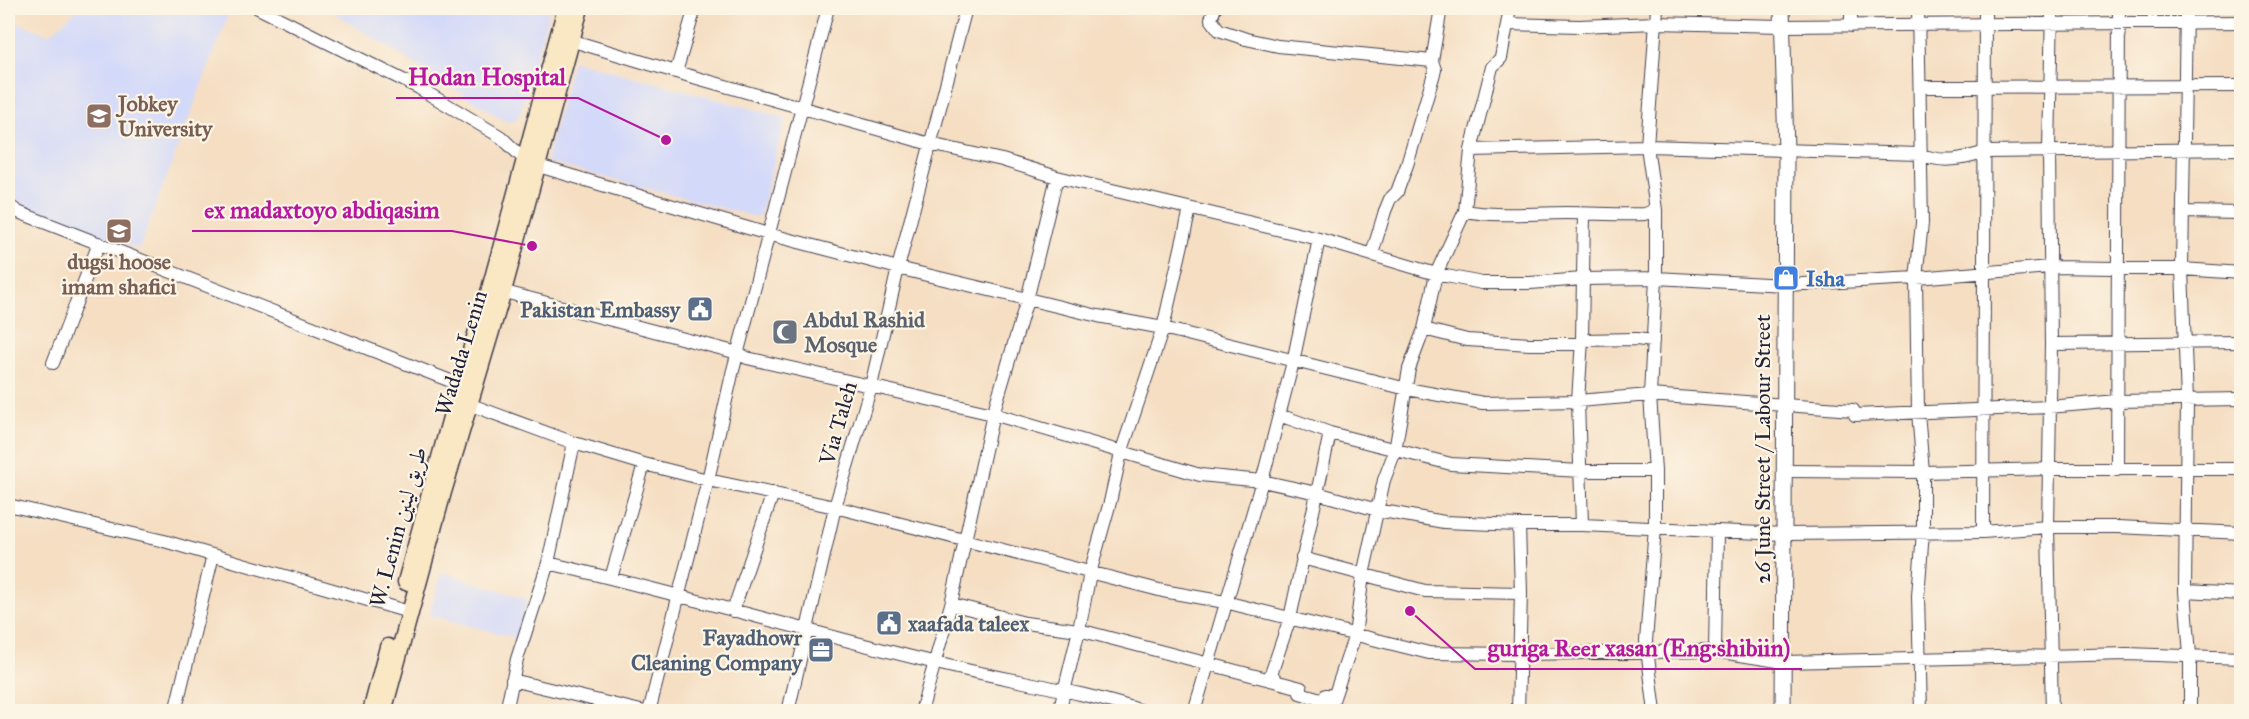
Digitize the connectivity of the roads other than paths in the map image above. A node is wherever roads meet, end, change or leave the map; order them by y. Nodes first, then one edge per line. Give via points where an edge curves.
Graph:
1 (258, 8) edge
2 (566, 8) edge
3 (580, 8) edge
4 (695, 8) edge
5 (828, 8) edge
6 (966, 8) edge
7 (1215, 8) edge
8 (1441, 8) edge
9 (1510, 8) edge
10 (1657, 8) edge
11 (1782, 8) edge
12 (1851, 8) edge
13 (1918, 8) edge
14 (1985, 8) edge
15 (2052, 8) edge
16 (2119, 8) edge
17 (2186, 8) edge
18 (2119, 22) junction
19 (2185, 22) junction
20 (2241, 22) edge
21 (1656, 23) junction
22 (2052, 23) junction
23 (1508, 24) junction
24 (1917, 24) junction
25 (1985, 24) junction
26 (1782, 26) junction
27 (1851, 26) junction
28 (570, 40) junction
29 (1432, 61) junction
30 (676, 72) junction
31 (2118, 86) junction
32 (2184, 86) junction
33 (2241, 86) edge
34 (1920, 87) junction
35 (1986, 88) junction
36 (2049, 88) junction
37 (802, 108) junction
38 (930, 144) junction
39 (1647, 146) junction
40 (2241, 149) edge
41 (1471, 150) junction
42 (2049, 150) junction
43 (2118, 150) junction
44 (2184, 150) junction
45 (1786, 151) junction
46 (1986, 152) junction
47 (1920, 154) junction
48 (530, 162) junction
49 (1057, 177) junction
50 (8, 205) edge
51 (1190, 209) junction
52 (1656, 210) junction
53 (1465, 211) junction
54 (2184, 212) junction
55 (2241, 213) edge
56 (1584, 214) junction
57 (768, 234) junction
58 (1318, 239) junction
59 (99, 243) junction
60 (1371, 254) junction
61 (2050, 267) junction
62 (898, 268) junction
63 (2116, 268) junction
64 (2182, 269) junction
65 (1984, 271) junction
66 (2241, 273) edge
67 (1436, 274) junction
68 (1916, 278) junction
69 (1583, 279) junction
70 (1656, 279) junction
71 (1785, 285) junction
72 (496, 290) junction
73 (1027, 300) junction
74 (1163, 328) junction
75 (1424, 329) junction
76 (1582, 340) junction
77 (1653, 341) junction
78 (2241, 342) edge
79 (2051, 344) junction
80 (2185, 344) junction
81 (2117, 345) junction
82 (738, 353) junction
83 (1293, 362) junction
84 (53, 363) dead end
85 (871, 386) junction
86 (1407, 389) junction
87 (465, 394) junction
88 (1650, 395) junction
89 (2241, 399) edge
90 (2117, 400) junction
91 (1578, 401) junction
92 (2187, 401) junction
93 (1785, 406) junction
94 (2049, 407) junction
95 (1983, 410) junction
96 (1918, 412) junction
97 (993, 414) junction
98 (1279, 415) junction
99 (1330, 433) junction
100 (574, 443) junction
101 (1395, 451) junction
102 (1121, 453) junction
103 (644, 464) junction
104 (2185, 468) junction
105 (2049, 469) junction
106 (2241, 469) edge
107 (2117, 470) junction
108 (1581, 471) junction
109 (1655, 471) junction
110 (1785, 471) junction
111 (1984, 471) junction
112 (1923, 472) junction
113 (708, 480) junction
114 (1262, 481) junction
115 (773, 493) junction
116 (1317, 493) junction
117 (8, 506) edge
118 (835, 507) junction
119 (1377, 510) junction
120 (1519, 525) junction
121 (1582, 525) junction
122 (2048, 527) junction
123 (1655, 528) junction
124 (2184, 530) junction
125 (1717, 532) junction
126 (1923, 532) junction
127 (1983, 532) junction
128 (2241, 533) edge
129 (1785, 534) junction
130 (964, 540) junction
131 (213, 555) junction
132 (1302, 558) junction
133 (548, 564) junction
134 (1089, 573) junction
135 (1363, 574) junction
136 (611, 578) junction
137 (2185, 591) junction
138 (1521, 593) junction
139 (2241, 594) edge
140 (678, 596) junction
141 (1225, 602) junction
142 (951, 604) junction
143 (404, 611) junction
144 (733, 611) junction
145 (1290, 618) junction
146 (1079, 630) junction
147 (807, 631) junction
148 (1355, 635) junction
149 (1714, 651) junction
150 (1647, 653) junction
151 (1520, 654) junction
152 (2190, 655) junction
153 (2049, 657) junction
154 (1919, 658) junction
155 (2241, 658) edge
156 (1784, 662) junction
157 (936, 663) junction
158 (1207, 665) junction
159 (512, 681) junction
160 (1277, 681) junction
161 (1064, 690) junction
162 (1334, 696) junction
163 (175, 711) edge
164 (371, 711) edge
165 (383, 711) edge
166 (506, 711) edge
167 (647, 711) edge
168 (788, 711) edge
169 (921, 711) edge
170 (1059, 711) edge
171 (1145, 711) edge
172 (1194, 711) edge
173 (1329, 711) edge
174 (1518, 711) edge
175 (1655, 711) edge
176 (1784, 711) edge
177 (1921, 711) edge
178 (2052, 711) edge
179 (2190, 711) edge

1 - 48 street via 419,88 501,137
2 - 48 main road
3 - 28 main road, Wadada Lenin
4 - 30 street
5 - 37 street
6 - 38 street, Via Taleh
7 - 29 street via 1211,19 1219,30 1246,39 1278,46
8 - 29 street
9 - 23 street
10 - 21 street
11 - 26 street, 26 June Street / Labour Street
12 - 27 street
13 - 24 street
14 - 25 street
15 - 22 street
16 - 18 street
17 - 19 street
18 - 19 street
18 - 22 street
18 - 31 street
19 - 20 street
19 - 32 street
21 - 23 street
21 - 26 street
21 - 39 street
22 - 25 street
22 - 36 street
23 - 41 street via 1501,58 1492,67
24 - 25 street
24 - 27 street
24 - 34 street
25 - 35 street
26 - 27 street
26 - 45 street, 26 June Street / Labour Street
28 - 30 street
28 - 48 main road, Wadada Lenin
29 - 60 street via 1435,70 1407,165 1385,211
30 - 37 street
31 - 32 street
31 - 36 street
31 - 43 street
32 - 33 street
32 - 44 street
34 - 35 street
34 - 47 street
35 - 36 street
35 - 46 street
36 - 42 street
37 - 38 street
37 - 57 street
38 - 49 street
38 - 62 street, Via Taleh
39 - 41 street
39 - 45 street
39 - 52 street
40 - 44 street
41 - 53 street
42 - 43 street
42 - 46 street
42 - 61 street
43 - 44 street
43 - 63 street
44 - 54 street
45 - 47 street
45 - 71 street, 26 June Street / Labour Street
46 - 47 street via 1964,159 1933,160
46 - 65 street
47 - 68 street via 1922,223
48 - 57 street
48 - 72 main road, Wadada Lenin
49 - 51 street
49 - 73 street
50 - 59 street
51 - 58 street
51 - 74 street
52 - 56 street via 1645,214
52 - 70 street
53 - 56 street via 1490,215
53 - 67 street
54 - 55 street
54 - 64 street
56 - 69 street
57 - 62 street
57 - 82 street
58 - 60 street
58 - 83 street
59 - 84 street
59 - 87 street
60 - 67 street
61 - 63 street
61 - 65 street
61 - 79 street
62 - 73 street
62 - 85 street, Via Taleh
63 - 64 street
63 - 81 street
64 - 66 street
64 - 80 street
65 - 68 street
65 - 95 street
67 - 69 street via 1482,283
67 - 75 street
68 - 71 street
68 - 96 street
69 - 70 street
69 - 76 street
70 - 71 street
70 - 77 street
71 - 93 street, 26 June Street / Labour Street
72 - 82 street
72 - 87 main road, Wadada Lenin
73 - 74 street
73 - 97 street
74 - 83 street
74 - 102 street
75 - 76 street via 1467,340 1575,344
75 - 86 street via 1409,369
76 - 77 street
76 - 91 street
77 - 88 street
78 - 80 street
79 - 81 street
79 - 94 street
80 - 81 street
80 - 92 street
81 - 90 street
82 - 85 street
82 - 113 street
83 - 86 street
83 - 98 street
85 - 97 street
85 - 118 street, Via Taleh
86 - 91 street via 1484,403
86 - 101 street
87 - 100 street
87 - 143 main road, Wadada Lenin
88 - 91 street
88 - 93 street
88 - 109 street
89 - 92 street
90 - 92 street
90 - 94 street
90 - 107 street
91 - 108 street
92 - 104 street
93 - 96 street via 1854,410 1855,415
93 - 110 street, 26 June Street / Labour Street
94 - 95 street
94 - 105 street
95 - 96 street
95 - 111 street
96 - 112 street
97 - 102 street
97 - 130 street
98 - 99 street
98 - 114 street
99 - 101 street
99 - 116 street
100 - 103 street
100 - 133 street
101 - 108 street via 1450,464
101 - 119 street
102 - 114 street via 1200,476
102 - 134 street
103 - 113 street
103 - 136 street
104 - 106 street
104 - 107 street
104 - 124 street
105 - 107 street
105 - 111 street
105 - 122 street
108 - 109 street
108 - 121 street
109 - 123 street
110 - 112 street
110 - 129 street, 26 June Street / Labour Street
111 - 112 street
111 - 127 street
112 - 126 street
113 - 115 street
113 - 140 street
114 - 116 street
114 - 141 street
115 - 118 street
115 - 144 street
116 - 119 street
116 - 132 street
117 - 131 street
118 - 130 street
118 - 147 street, Via Taleh
119 - 120 street via 1444,522
119 - 135 street
120 - 121 street
120 - 138 street
121 - 123 street
122 - 124 street
122 - 127 street
122 - 153 street
123 - 125 street
123 - 150 street
124 - 128 street
124 - 137 street
125 - 129 street
125 - 149 street
126 - 127 street
126 - 129 street
126 - 154 street
129 - 156 street, 26 June Street / Labour Street
130 - 134 street
130 - 142 street
131 - 143 street
131 - 163 street
132 - 135 street
132 - 145 street
133 - 136 street
133 - 159 street
134 - 141 street
134 - 146 street
135 - 138 street via 1425,591
135 - 148 street
136 - 140 street
137 - 139 street
137 - 152 street
138 - 151 street
140 - 144 street
140 - 167 street
141 - 145 street
141 - 158 street
142 - 146 street via 1025,623
142 - 157 street
143 - 164 main road, W. Lenin طريق لينين
143 - 165 main road, Wadada Lenin
144 - 147 street
145 - 148 street
145 - 160 street via 1271,674
146 - 158 street
146 - 161 street
147 - 157 street
147 - 168 street, Via Taleh
148 - 151 street via 1429,653
148 - 162 street
149 - 150 street
149 - 156 street
150 - 151 street
150 - 175 street
151 - 174 street
152 - 153 street
152 - 155 street
152 - 179 street
153 - 154 street
153 - 178 street
154 - 156 street
154 - 177 street
156 - 176 street, 26 June Street / Labour Street
157 - 161 street
157 - 169 street
158 - 160 street
158 - 172 street
159 - 166 street
159 - 167 street
160 - 162 street via 1324,700 1326,695
161 - 170 street
161 - 171 street
162 - 173 street

